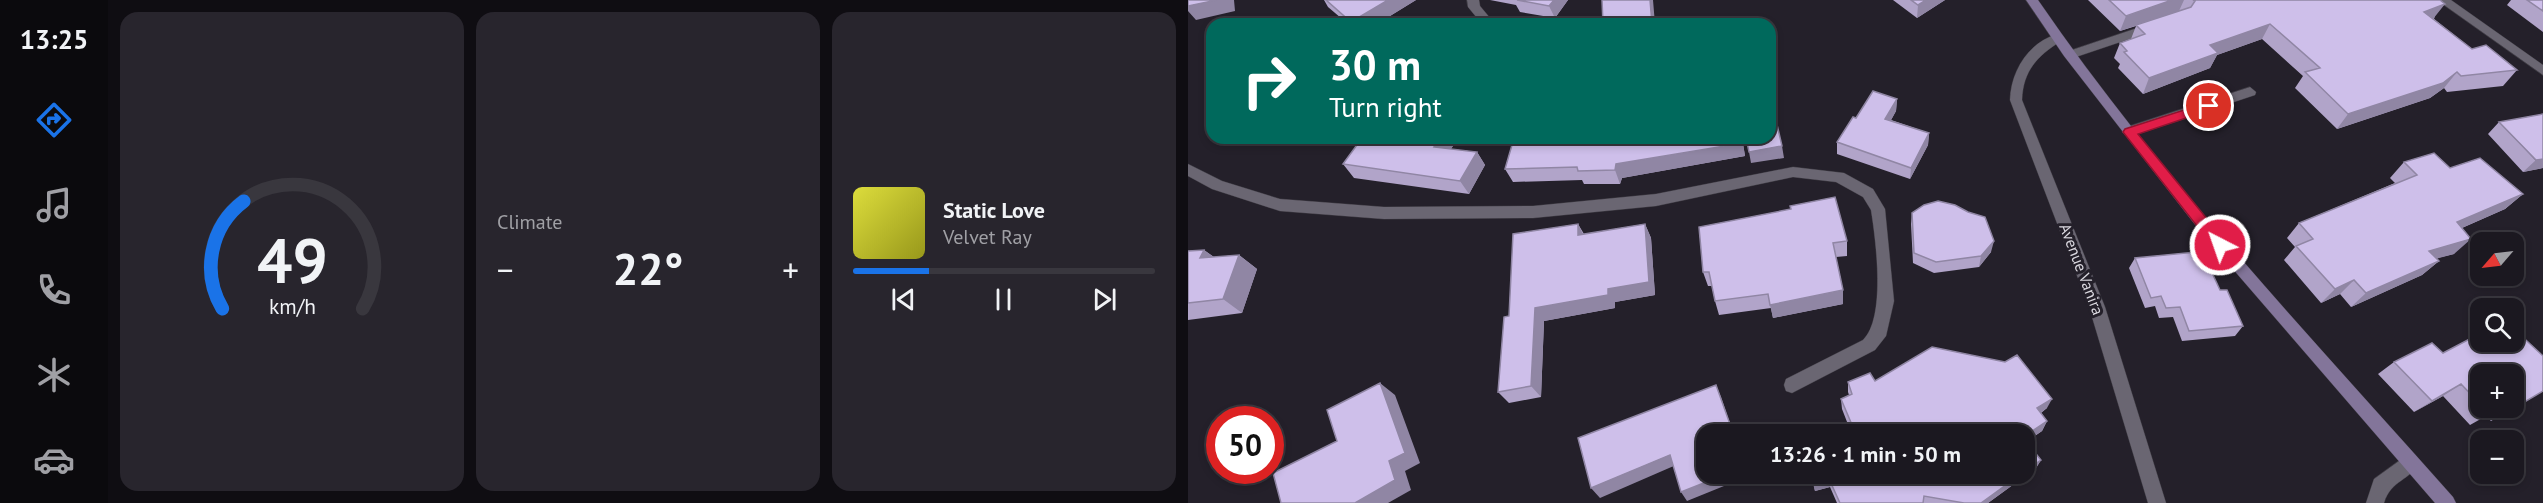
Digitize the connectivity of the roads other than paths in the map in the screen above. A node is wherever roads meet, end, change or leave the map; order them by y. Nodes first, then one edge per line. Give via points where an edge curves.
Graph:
1 (1473, 0) edge
2 (2032, 0) edge
3 (2443, 0) edge
4 (1484, 18) edge
5 (2169, 21) edge
6 (2050, 42) junction
7 (2070, 55) junction
8 (2543, 71) edge
9 (2250, 92) dead end
10 (2130, 132) junction
11 (1188, 169) edge
12 (1792, 385) dead end
13 (2410, 462) junction
14 (2157, 503) edge
15 (2375, 503) edge
16 (2447, 503) edge

1 - 4 street
2 - 6 main road
3 - 8 street
5 - 7 street
6 - 7 main road
6 - 14 street, Avenue Vanira via 2025,63 2016,84 2016,100 2097,307
7 - 10 main road
9 - 10 street
10 - 13 main road via 2205,228
11 - 12 street via 1217,184 1280,205 1407,213 1533,212 1656,200 1794,172 1839,177 1868,194 1878,209 1886,301 1881,326 1869,345
13 - 15 street via 2380,485
13 - 16 main road

